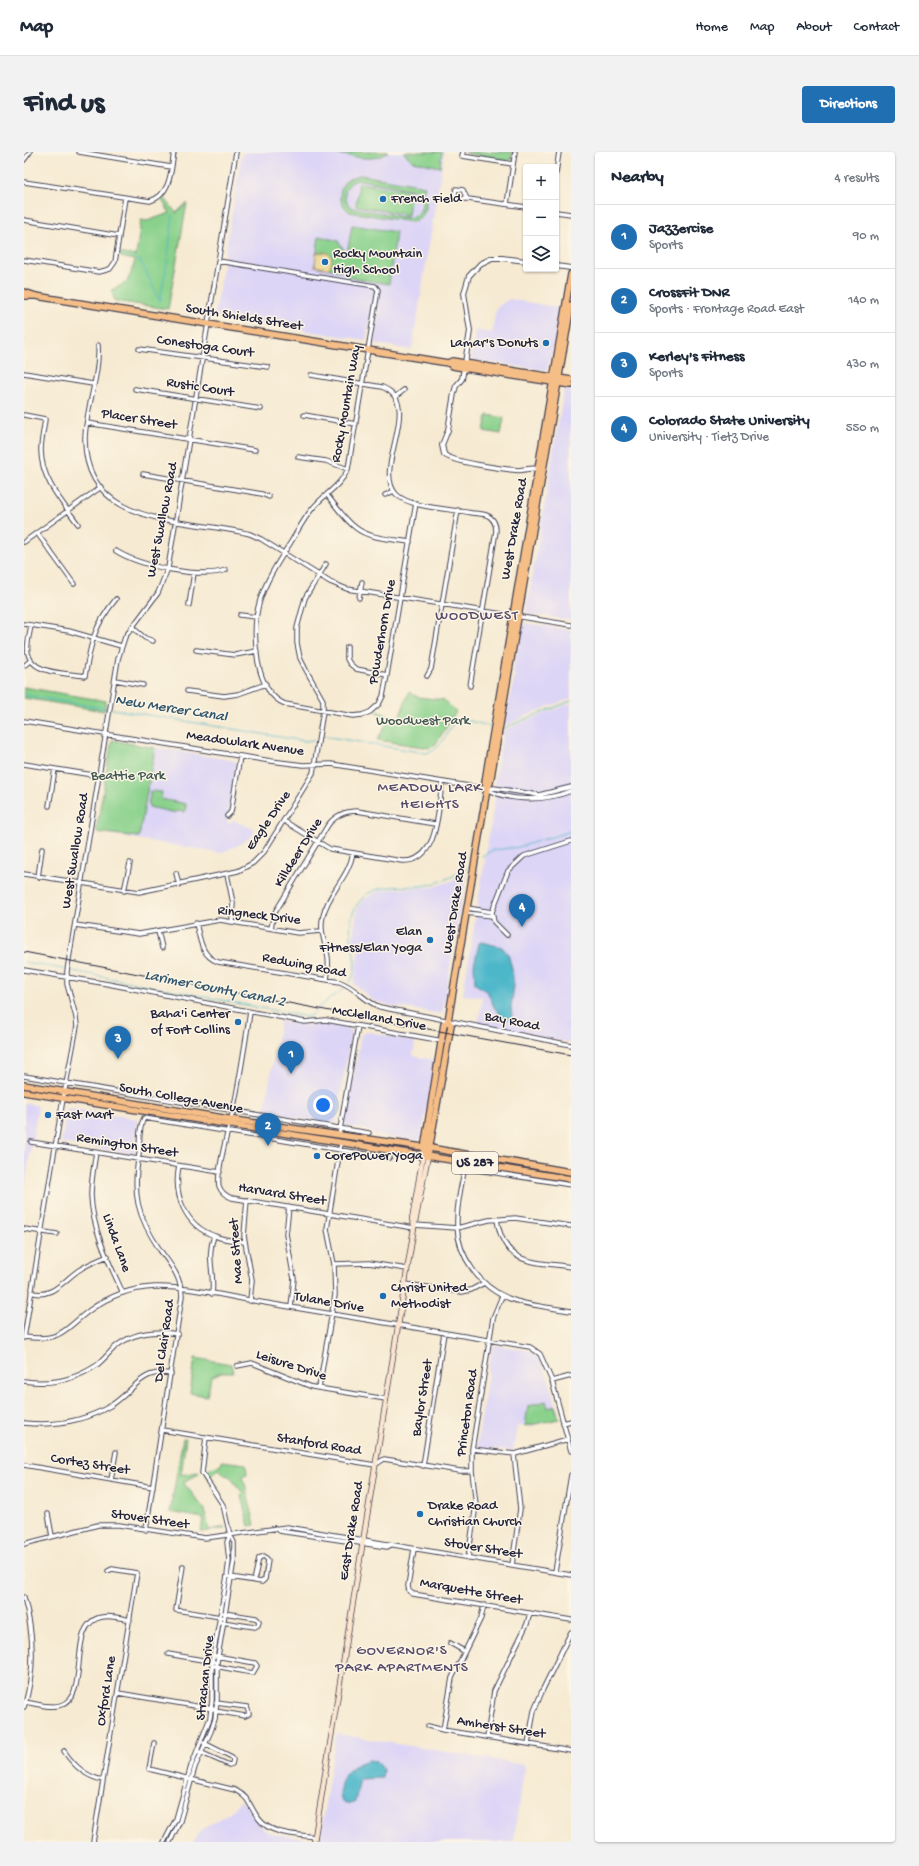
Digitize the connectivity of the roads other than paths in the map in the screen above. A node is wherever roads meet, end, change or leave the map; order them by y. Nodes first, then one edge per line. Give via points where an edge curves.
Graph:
1 (29, 152) edge
2 (79, 152) edge
3 (174, 152) edge
4 (236, 152) edge
5 (462, 152) edge
6 (515, 152) edge
7 (559, 152) edge
8 (24, 160) edge
9 (513, 164) junction
10 (557, 164) edge
11 (172, 167) junction
12 (24, 182) edge
13 (125, 198) junction
14 (467, 199) dead end
15 (507, 204) junction
16 (523, 207) edge
17 (559, 212) edge
18 (571, 214) edge
19 (24, 220) edge
20 (119, 236) junction
21 (24, 260) edge
22 (218, 261) junction
23 (523, 262) edge
24 (559, 266) edge
25 (571, 268) edge
26 (571, 274) edge
27 (567, 290) junction
28 (24, 292) edge
29 (24, 296) edge
30 (36, 296) junction
31 (571, 305) edge
32 (569, 315) junction
33 (207, 324) junction
34 (561, 328) junction
35 (565, 339) junction
36 (98, 344) dead end
37 (139, 349) dead end
38 (368, 350) junction
39 (202, 357) junction
40 (465, 366) junction
41 (268, 367) dead end
42 (505, 369) junction
43 (482, 371) junction
44 (24, 373) edge
45 (311, 375) dead end
46 (555, 380) junction
47 (571, 380) edge
48 (93, 384) junction
49 (362, 384) junction
50 (571, 385) edge
51 (136, 389) dead end
52 (404, 390) dead end
53 (395, 397) junction
54 (195, 398) junction
55 (261, 409) dead end
56 (24, 415) edge
57 (304, 416) dead end
58 (87, 423) junction
59 (356, 424) junction
60 (189, 439) junction
61 (255, 450) dead end
62 (298, 456) dead end
63 (348, 469) junction
64 (538, 469) junction
65 (143, 474) dead end
66 (182, 481) junction
67 (101, 487) junction
68 (394, 491) junction
69 (327, 495) junction
70 (385, 495) dead end
71 (269, 497) dead end
72 (416, 504) junction
73 (68, 510) junction
74 (458, 510) junction
75 (537, 512) junction
76 (176, 521) junction
77 (78, 524) dead end
78 (37, 533) junction
79 (24, 542) edge
80 (410, 542) junction
81 (116, 551) dead end
82 (284, 553) junction
83 (326, 564) dead end
84 (168, 568) junction
85 (226, 570) dead end
86 (194, 572) junction
87 (319, 575) junction
88 (362, 582) dead end
89 (74, 584) dead end
90 (360, 591) junction
91 (359, 598) dead end
92 (401, 598) junction
93 (116, 599) dead end
94 (442, 604) junction
95 (189, 605) dead end
96 (482, 612) junction
97 (240, 615) dead end
98 (513, 616) junction
99 (256, 617) junction
100 (519, 618) junction
101 (24, 624) edge
102 (31, 625) junction
103 (571, 625) edge
104 (132, 627) junction
105 (93, 638) junction
106 (153, 641) dead end
107 (121, 646) junction
108 (347, 647) dead end
109 (196, 650) dead end
110 (257, 651) junction
111 (31, 660) junction
112 (25, 664) edge
113 (387, 676) junction
114 (427, 676) dead end
115 (115, 680) junction
116 (266, 684) junction
117 (143, 685) dead end
118 (470, 686) dead end
119 (187, 691) dead end
120 (323, 711) junction
121 (24, 721) edge
122 (106, 734) junction
123 (493, 734) junction
124 (497, 745) junction
125 (240, 756) junction
126 (24, 764) edge
127 (315, 764) junction
128 (55, 768) junction
129 (99, 776) junction
130 (442, 782) junction
131 (571, 787) edge
132 (487, 789) junction
133 (571, 792) edge
134 (49, 806) dead end
135 (226, 816) dead end
136 (284, 821) junction
137 (435, 824) junction
138 (571, 841) edge
139 (318, 842) junction
140 (42, 849) dead end
141 (353, 853) junction
142 (130, 863) dead end
143 (176, 873) dead end
144 (24, 874) edge
145 (226, 874) junction
146 (38, 877) junction
147 (82, 884) junction
148 (179, 885) junction
149 (124, 891) junction
150 (466, 910) junction
151 (492, 914) junction
152 (232, 922) junction
153 (196, 924) junction
154 (75, 925) junction
155 (271, 928) junction
156 (158, 931) junction
157 (322, 931) junction
158 (507, 936) dead end
159 (162, 948) dead end
160 (24, 970) edge
161 (67, 978) junction
162 (327, 980) junction
163 (250, 1012) junction
164 (448, 1020) junction
165 (358, 1026) junction
166 (445, 1041) junction
167 (571, 1045) edge
168 (24, 1076) edge
169 (66, 1083) junction
170 (24, 1085) edge
171 (24, 1092) edge
172 (65, 1092) junction
173 (436, 1092) junction
174 (63, 1098) junction
175 (233, 1111) junction
176 (230, 1119) junction
177 (340, 1128) junction
178 (227, 1129) junction
179 (369, 1133) dead end
180 (338, 1135) junction
181 (312, 1139) junction
182 (364, 1139) junction
183 (31, 1142) dead end
184 (341, 1143) junction
185 (55, 1145) junction
186 (427, 1147) junction
187 (340, 1150) junction
188 (96, 1152) junction
189 (425, 1155) junction
190 (390, 1158) dead end
191 (138, 1159) junction
192 (466, 1165) junction
193 (179, 1166) junction
194 (220, 1172) junction
195 (571, 1172) edge
196 (571, 1179) edge
197 (571, 1185) edge
198 (247, 1200) junction
199 (289, 1207) junction
200 (329, 1214) junction
201 (497, 1219) junction
202 (414, 1226) junction
203 (571, 1226) edge
204 (457, 1228) junction
205 (24, 1229) edge
206 (41, 1231) junction
207 (58, 1234) dead end
208 (214, 1236) junction
209 (245, 1242) junction
210 (108, 1256) junction
211 (334, 1264) junction
212 (571, 1267) edge
213 (407, 1269) junction
214 (484, 1283) junction
215 (404, 1284) junction
216 (182, 1290) junction
217 (31, 1292) junction
218 (123, 1293) junction
219 (212, 1294) junction
220 (502, 1296) junction
221 (250, 1301) junction
222 (290, 1307) junction
223 (571, 1311) edge
224 (332, 1314) junction
225 (398, 1326) junction
226 (444, 1333) junction
227 (178, 1334) junction
228 (24, 1338) edge
229 (490, 1341) junction
230 (237, 1366) dead end
231 (171, 1374) junction
232 (571, 1376) edge
233 (24, 1381) edge
234 (552, 1381) junction
235 (319, 1388) junction
236 (386, 1399) junction
237 (571, 1421) edge
238 (24, 1423) edge
239 (563, 1423) junction
240 (162, 1430) junction
241 (206, 1437) junction
242 (568, 1439) junction
243 (472, 1449) junction
244 (571, 1451) edge
245 (116, 1452) dead end
246 (514, 1454) junction
247 (375, 1465) junction
248 (24, 1466) edge
249 (423, 1466) junction
250 (472, 1471) junction
251 (571, 1475) edge
252 (111, 1480) junction
253 (153, 1487) junction
254 (48, 1514) dead end
255 (146, 1530) junction
256 (230, 1535) junction
257 (52, 1536) junction
258 (363, 1541) junction
259 (24, 1544) edge
260 (414, 1549) junction
261 (468, 1558) junction
262 (512, 1565) junction
263 (183, 1566) dead end
264 (108, 1571) dead end
265 (555, 1572) junction
266 (571, 1575) edge
267 (227, 1576) junction
268 (232, 1577) junction
269 (254, 1581) junction
270 (24, 1597) edge
271 (484, 1605) junction
272 (220, 1612) junction
273 (225, 1613) junction
274 (530, 1613) junction
275 (220, 1617) junction
276 (130, 1620) junction
277 (224, 1620) junction
278 (571, 1620) edge
279 (219, 1622) junction
280 (571, 1632) edge
281 (450, 1643) dead end
282 (464, 1651) junction
283 (168, 1654) dead end
284 (213, 1656) junction
285 (218, 1657) junction
286 (212, 1663) junction
287 (217, 1664) junction
288 (118, 1693) junction
289 (25, 1702) edge
290 (212, 1702) junction
291 (217, 1703) junction
292 (24, 1707) edge
293 (212, 1710) junction
294 (216, 1710) junction
295 (428, 1726) dead end
296 (443, 1730) junction
297 (486, 1737) junction
298 (202, 1741) junction
299 (154, 1743) dead end
300 (206, 1744) junction
301 (528, 1744) junction
302 (197, 1750) junction
303 (571, 1751) edge
304 (64, 1752) dead end
305 (201, 1753) junction
306 (187, 1779) junction
307 (103, 1780) junction
308 (192, 1780) junction
309 (314, 1839) edge
310 (93, 1842) edge
311 (164, 1842) edge
312 (170, 1842) edge

1 - 8 street
2 - 11 street
3 - 11 street
4 - 22 street, West Swallow Road
5 - 9 street via 462,156
6 - 9 street
7 - 10 street
9 - 15 street
11 - 13 street via 167,187 160,196 146,201
12 - 13 street
13 - 20 street
14 - 15 street
15 - 16 street
17 - 18 street
19 - 20 street
20 - 21 street via 115,262 110,269 101,272
22 - 33 street, West Swallow Road
22 - 38 street, Rocky Mountain Way via 376,286 378,290
23 - 40 street via 502,258 487,260 472,270 465,286 470,331
24 - 25 street
26 - 27 main road, West Drake Road
27 - 32 main road
27 - 34 main road, West Drake Road
28 - 30 main road, South Shields Street
29 - 30 main road, South Shields Street
30 - 33 main road, South Shields Street
31 - 32 main road, West Drake Road
32 - 35 main road, West Drake Road
33 - 38 main road, South Shields Street
33 - 39 street, West Swallow Road
34 - 35 main road
34 - 46 main road, West Drake Road
35 - 46 main road, West Drake Road
36 - 48 street
37 - 39 street, Conestoga Court
38 - 40 main road, South Shields Street via 451,365 452,361
38 - 49 street, Rocky Mountain Way
39 - 41 street, Conestoga Court
39 - 54 street, West Swallow Road
40 - 42 main road, South Shields Street via 479,365
40 - 43 main road, South Shields Street
40 - 64 street via 462,379 454,393 448,430 442,445 444,454 453,460 516,470
42 - 43 main road via 502,372 486,369
42 - 46 main road, South Shields Street
43 - 46 main road, South Shields Street
44 - 48 street
45 - 49 street
46 - 47 main road, South Shields Street
46 - 50 main road, South Shields Street
46 - 64 main road, West Drake Road
46 - 75 main road, West Drake Road
48 - 58 street
49 - 53 street via 382,387
49 - 59 street, Rocky Mountain Way
51 - 54 street, Rustic Court
52 - 53 street
53 - 68 street via 400,412 390,474 390,483
54 - 55 street, Rustic Court
54 - 60 street, West Swallow Road
56 - 73 street via 45,419 41,450 44,468 50,485
57 - 59 street
58 - 60 street, Placer Street
58 - 67 street via 87,454
59 - 63 street, Rocky Mountain Way
60 - 61 street, Placer Street
60 - 66 street, West Swallow Road
62 - 63 street via 326,461
63 - 69 street, Rocky Mountain Way via 340,483
64 - 75 main road via 540,471 535,504
64 - 98 main road, West Drake Road
65 - 66 street
66 - 71 street
66 - 76 street, West Swallow Road
67 - 73 street
67 - 76 street via 114,500 135,512
68 - 70 street
68 - 72 street via 404,500
69 - 80 street via 352,525 361,531 374,536
69 - 82 street, Rocky Mountain Way via 312,510
72 - 74 street
72 - 80 street, Powderhorn Drive
73 - 77 street
73 - 78 street
74 - 94 street
74 - 96 street via 486,515 496,526
75 - 100 main road, West Drake Road
76 - 82 street via 250,534
76 - 84 street, West Swallow Road
78 - 79 street
78 - 89 street
80 - 92 street, Powderhorn Drive
81 - 84 street via 143,564
82 - 87 street
82 - 99 street, Rocky Mountain Way via 265,584
83 - 87 street, Eagle Drive
84 - 86 street
84 - 104 street, West Swallow Road via 158,593
85 - 86 street via 212,574
86 - 95 street
87 - 90 street via 341,587
87 - 120 street, Eagle Drive via 302,606 297,639 303,664 322,695
88 - 90 street
90 - 91 street
90 - 92 street
92 - 94 street
92 - 113 street, Powderhorn Drive
93 - 105 street via 100,620
94 - 96 street
94 - 114 street via 431,669
96 - 98 street
96 - 118 street
97 - 99 street
98 - 100 street
98 - 123 main road, West Drake Road
99 - 110 street, Rocky Mountain Way
100 - 103 street
100 - 124 main road, West Drake Road
101 - 102 street
102 - 105 street
102 - 111 street via 27,647
104 - 106 street
104 - 107 street, West Swallow Road
105 - 107 street
105 - 111 street via 85,676 42,669
107 - 115 street, West Swallow Road
108 - 113 street via 347,659 354,668
109 - 110 street via 235,655
110 - 116 street, Rocky Mountain Way via 259,667
111 - 112 street
113 - 120 street, Powderhorn Drive via 382,699 370,712 353,716
115 - 117 street
115 - 122 street, West Swallow Road
116 - 119 street via 224,696
116 - 120 street, Rocky Mountain Way via 271,694 280,702
120 - 127 street, Eagle Drive
121 - 122 street, Meadowlark Avenue
122 - 125 street, Meadowlark Avenue
122 - 129 street, West Swallow Road
123 - 124 main road
123 - 132 main road, West Drake Road via 485,782
124 - 132 main road, West Drake Road
125 - 127 street, Meadowlark Avenue via 296,765
125 - 135 street via 231,812
126 - 128 street
127 - 130 street, Meadowlark Avenue via 331,764
127 - 136 street, Eagle Drive via 311,778
128 - 129 street
128 - 134 street
129 - 147 street, West Swallow Road
130 - 132 street, Meadowlark Avenue
130 - 137 street
131 - 132 street via 539,795
132 - 133 street via 494,793 530,799 551,798
132 - 150 main road, West Drake Road
136 - 139 street
136 - 145 street, Eagle Drive via 257,860 243,870
137 - 139 street, Killdeer Drive via 357,811 348,812 330,822
137 - 141 street via 430,846 414,860
138 - 151 street via 532,853 513,864 505,876
139 - 141 street via 330,849
139 - 155 street, Killdeer Drive via 274,914
140 - 146 street
141 - 157 street via 348,872 325,908
142 - 149 street
143 - 148 street
144 - 146 street, Eagle Drive
145 - 148 street, Eagle Drive
145 - 152 street via 233,903
146 - 147 street, Eagle Drive
147 - 149 street, Eagle Drive
147 - 154 street, West Swallow Road
148 - 149 street, Eagle Drive via 146,891
150 - 151 street
150 - 164 main road, West Drake Road
151 - 158 street
152 - 153 street, Ringneck Drive via 216,920
152 - 155 street, Ringneck Drive
153 - 156 street, Ringneck Drive
153 - 162 street, Redwing Road via 204,951 215,960
154 - 156 street, Ringneck Drive via 133,934
154 - 161 street, West Swallow Road
155 - 157 street, Ringneck Drive via 303,933
156 - 159 street
157 - 162 street via 329,963
160 - 161 street, McClelland Drive
161 - 163 street, McClelland Drive
161 - 169 street, West Swallow Road via 77,1026
162 - 164 street, Redwing Road via 348,985 368,1002 380,1007
163 - 165 street, McClelland Drive via 305,1022 326,1020
163 - 175 street, Harvard Street
164 - 166 main road, West Drake Road via 450,1025
164 - 167 street, Bay Road
165 - 166 street, McClelland Drive
165 - 177 street
166 - 173 main road, West Drake Road
166 - 173 main road, West Drake Road via 437,1068
168 - 169 street
169 - 172 street, West Swallow Road
169 - 175 street
170 - 172 main road, South College Avenue / US 287
171 - 174 main road, South College Avenue / US 287
172 - 174 street, West Swallow Road
172 - 176 main road, South College Avenue / US 287
173 - 186 main road, West Drake Road
173 - 186 main road, West Drake Road via 436,1110
174 - 178 main road, South College Avenue / US 287
174 - 185 street, West Swallow Road
175 - 176 street, Harvard Street
175 - 177 street
176 - 178 street, Harvard Street
176 - 180 main road, South College Avenue / US 287
177 - 179 street
177 - 180 street
178 - 181 main road, South College Avenue / US 287
178 - 187 street
178 - 191 street, Del Clair Road via 144,1118
178 - 194 street, Harvard Street
180 - 181 main road via 336,1138 316,1136
180 - 182 main road, South College Avenue / US 287
181 - 184 main road, South College Avenue / US 287
182 - 184 main road via 360,1142 344,1140
182 - 186 main road, South College Avenue / US 287
183 - 185 street, Remington Street
184 - 187 street
184 - 189 main road, South College Avenue / US 287
185 - 188 street, Remington Street
185 - 206 street, West Swallow Road
186 - 189 main road, East Drake Road
186 - 195 main road, South College Avenue / US 287
187 - 190 street
187 - 200 street
188 - 191 street, Remington Street
188 - 210 street, Linda Lane via 91,1185 92,1204 97,1232
189 - 192 main road, South College Avenue / US 287
189 - 202 main road, East Drake Road via 412,1220
191 - 193 street, Remington Street
191 - 216 street, Del Clair Road via 135,1187 139,1212 146,1229 175,1271
192 - 196 main road, South College Avenue / US 287
192 - 197 street
192 - 204 street
193 - 194 street, Remington Street
193 - 208 street via 178,1190 185,1211 196,1225
194 - 198 street, Harvard Street via 219,1186 224,1193 229,1197
198 - 199 street, Harvard Street
198 - 209 street, Mae Street
199 - 200 street, Harvard Street
199 - 222 street via 286,1234 294,1278
200 - 202 street, Harvard Street
200 - 211 street via 328,1235
201 - 203 street, Harvard Street via 524,1218
201 - 204 street, Harvard Street
201 - 212 street via 503,1242 517,1257 527,1261
202 - 204 street, Harvard Street
202 - 213 main road, East Drake Road
204 - 214 street via 468,1260
205 - 206 street
206 - 207 street
206 - 217 street, West Swallow Road
208 - 209 street
208 - 219 street via 209,1252 214,1275
209 - 221 street, Mae Street via 252,1280
210 - 217 street via 80,1269 52,1291 40,1294
210 - 218 street, Linda Lane
211 - 213 street via 369,1263
211 - 224 street via 336,1284
213 - 215 main road, East Drake Road
214 - 215 street via 462,1292
214 - 220 street
215 - 225 main road, East Drake Road
216 - 218 street, Tulane Drive via 149,1287
216 - 219 street, Tulane Drive
216 - 227 street, Del Clair Road
217 - 228 street, West Swallow Road
218 - 228 street, Tulane Drive via 98,1305 60,1334 42,1339
219 - 221 street, Tulane Drive
220 - 223 street
220 - 229 street, Princeton Road via 494,1314
221 - 222 street, Tulane Drive
222 - 224 street, Tulane Drive
224 - 225 street, Tulane Drive
224 - 235 street
225 - 226 street, Tulane Drive
225 - 236 main road, East Drake Road
226 - 229 street, Tulane Drive
226 - 249 street, Baylor Street
227 - 231 street, Del Clair Road
227 - 233 street via 157,1332 136,1336 117,1346 91,1369 68,1379 42,1383
229 - 234 street, Tulane Drive via 536,1350 542,1357
229 - 243 street, Princeton Road
230 - 235 street, Leisure Drive via 252,1363 302,1384
231 - 238 street via 158,1372 146,1376 117,1401 85,1418 54,1424
231 - 240 street, Del Clair Road
232 - 234 street
234 - 239 street, Tulane Drive
235 - 236 street, Leisure Drive
236 - 247 main road, East Drake Road
237 - 239 street
239 - 242 street, Tulane Drive
240 - 241 street, Stanford Road
240 - 253 street, Del Clair Road
241 - 247 street, Stanford Road
241 - 256 street, Strachan Drive via 202,1473 222,1501
242 - 244 street, Tulane Drive
242 - 246 street
243 - 246 street
243 - 250 street, Princeton Road
245 - 252 street
246 - 262 street via 520,1509
247 - 249 street, Stanford Road via 384,1459
247 - 258 main road, East Drake Road
248 - 252 street, Cortez Street
249 - 250 street, Stanford Road via 460,1472
250 - 261 street, Princeton Road via 476,1505
251 - 265 street
252 - 253 street, Cortez Street
253 - 255 street, Del Clair Road
254 - 257 street
255 - 256 street, Stover Street via 198,1538
255 - 257 street, Stover Street via 119,1525 98,1525
256 - 258 street, Stover Street via 287,1526
256 - 267 street, Strachan Drive via 227,1542
256 - 268 street, Strachan Drive via 235,1551
257 - 259 street, Stover Street
258 - 260 street, Stover Street
258 - 309 main road, East Drake Road
260 - 261 street, Stover Street
260 - 271 street, Marquette Street via 408,1586 412,1593
261 - 262 street, Stover Street
262 - 265 street, Stover Street
263 - 275 street via 176,1610
264 - 276 street, Oxford Lane via 112,1569 137,1573
265 - 266 street, Stover Street
267 - 268 street
267 - 272 street, Strachan Drive
268 - 269 street
268 - 273 street, Strachan Drive
269 - 269 street via 259,1558 264,1556 268,1560 265,1579 262,1582
270 - 289 street via 33,1652 30,1687
271 - 274 street, Marquette Street
271 - 282 street via 481,1618
272 - 273 street
272 - 275 street, Strachan Drive
273 - 277 street, Strachan Drive
273 - 277 street via 256,1618 259,1621 255,1627
274 - 278 street, Marquette Street
274 - 297 street via 526,1627 494,1692
275 - 277 street
275 - 279 street, Strachan Drive
276 - 288 street, Oxford Lane
276 - 289 street via 104,1616 89,1624 83,1635 74,1691 66,1703 56,1706
277 - 279 street
277 - 285 street, Strachan Drive
279 - 284 street, Strachan Drive
280 - 301 street via 538,1702
281 - 282 street
282 - 296 street via 452,1678
283 - 286 street
284 - 285 street
284 - 286 street, Strachan Drive
285 - 287 street, Strachan Drive
285 - 287 street via 255,1663 257,1666 254,1673
286 - 287 street
286 - 290 street, Strachan Drive
287 - 291 street, Strachan Drive
288 - 293 street
288 - 307 street, Oxford Lane
289 - 292 street
290 - 291 street
290 - 293 street, Strachan Drive
291 - 294 street, Strachan Drive
291 - 294 street via 247,1707 249,1714 246,1716
293 - 294 street
293 - 298 street, Strachan Drive
294 - 300 street, Strachan Drive
295 - 296 street, Amherst Street
296 - 297 street, Amherst Street
297 - 301 street, Amherst Street
298 - 300 street
298 - 302 street, Strachan Drive
299 - 306 street via 149,1769
300 - 305 street, Strachan Drive
300 - 305 street via 232,1757 232,1764
301 - 303 street, Amherst Street
302 - 305 street
302 - 306 street, Strachan Drive
304 - 307 street via 82,1771
305 - 308 street, Strachan Drive
306 - 308 street
306 - 311 street, Strachan Drive via 177,1814
307 - 310 street, Oxford Lane
308 - 309 street via 240,1793 247,1798 258,1818 268,1828
308 - 312 street, Strachan Drive via 180,1821

